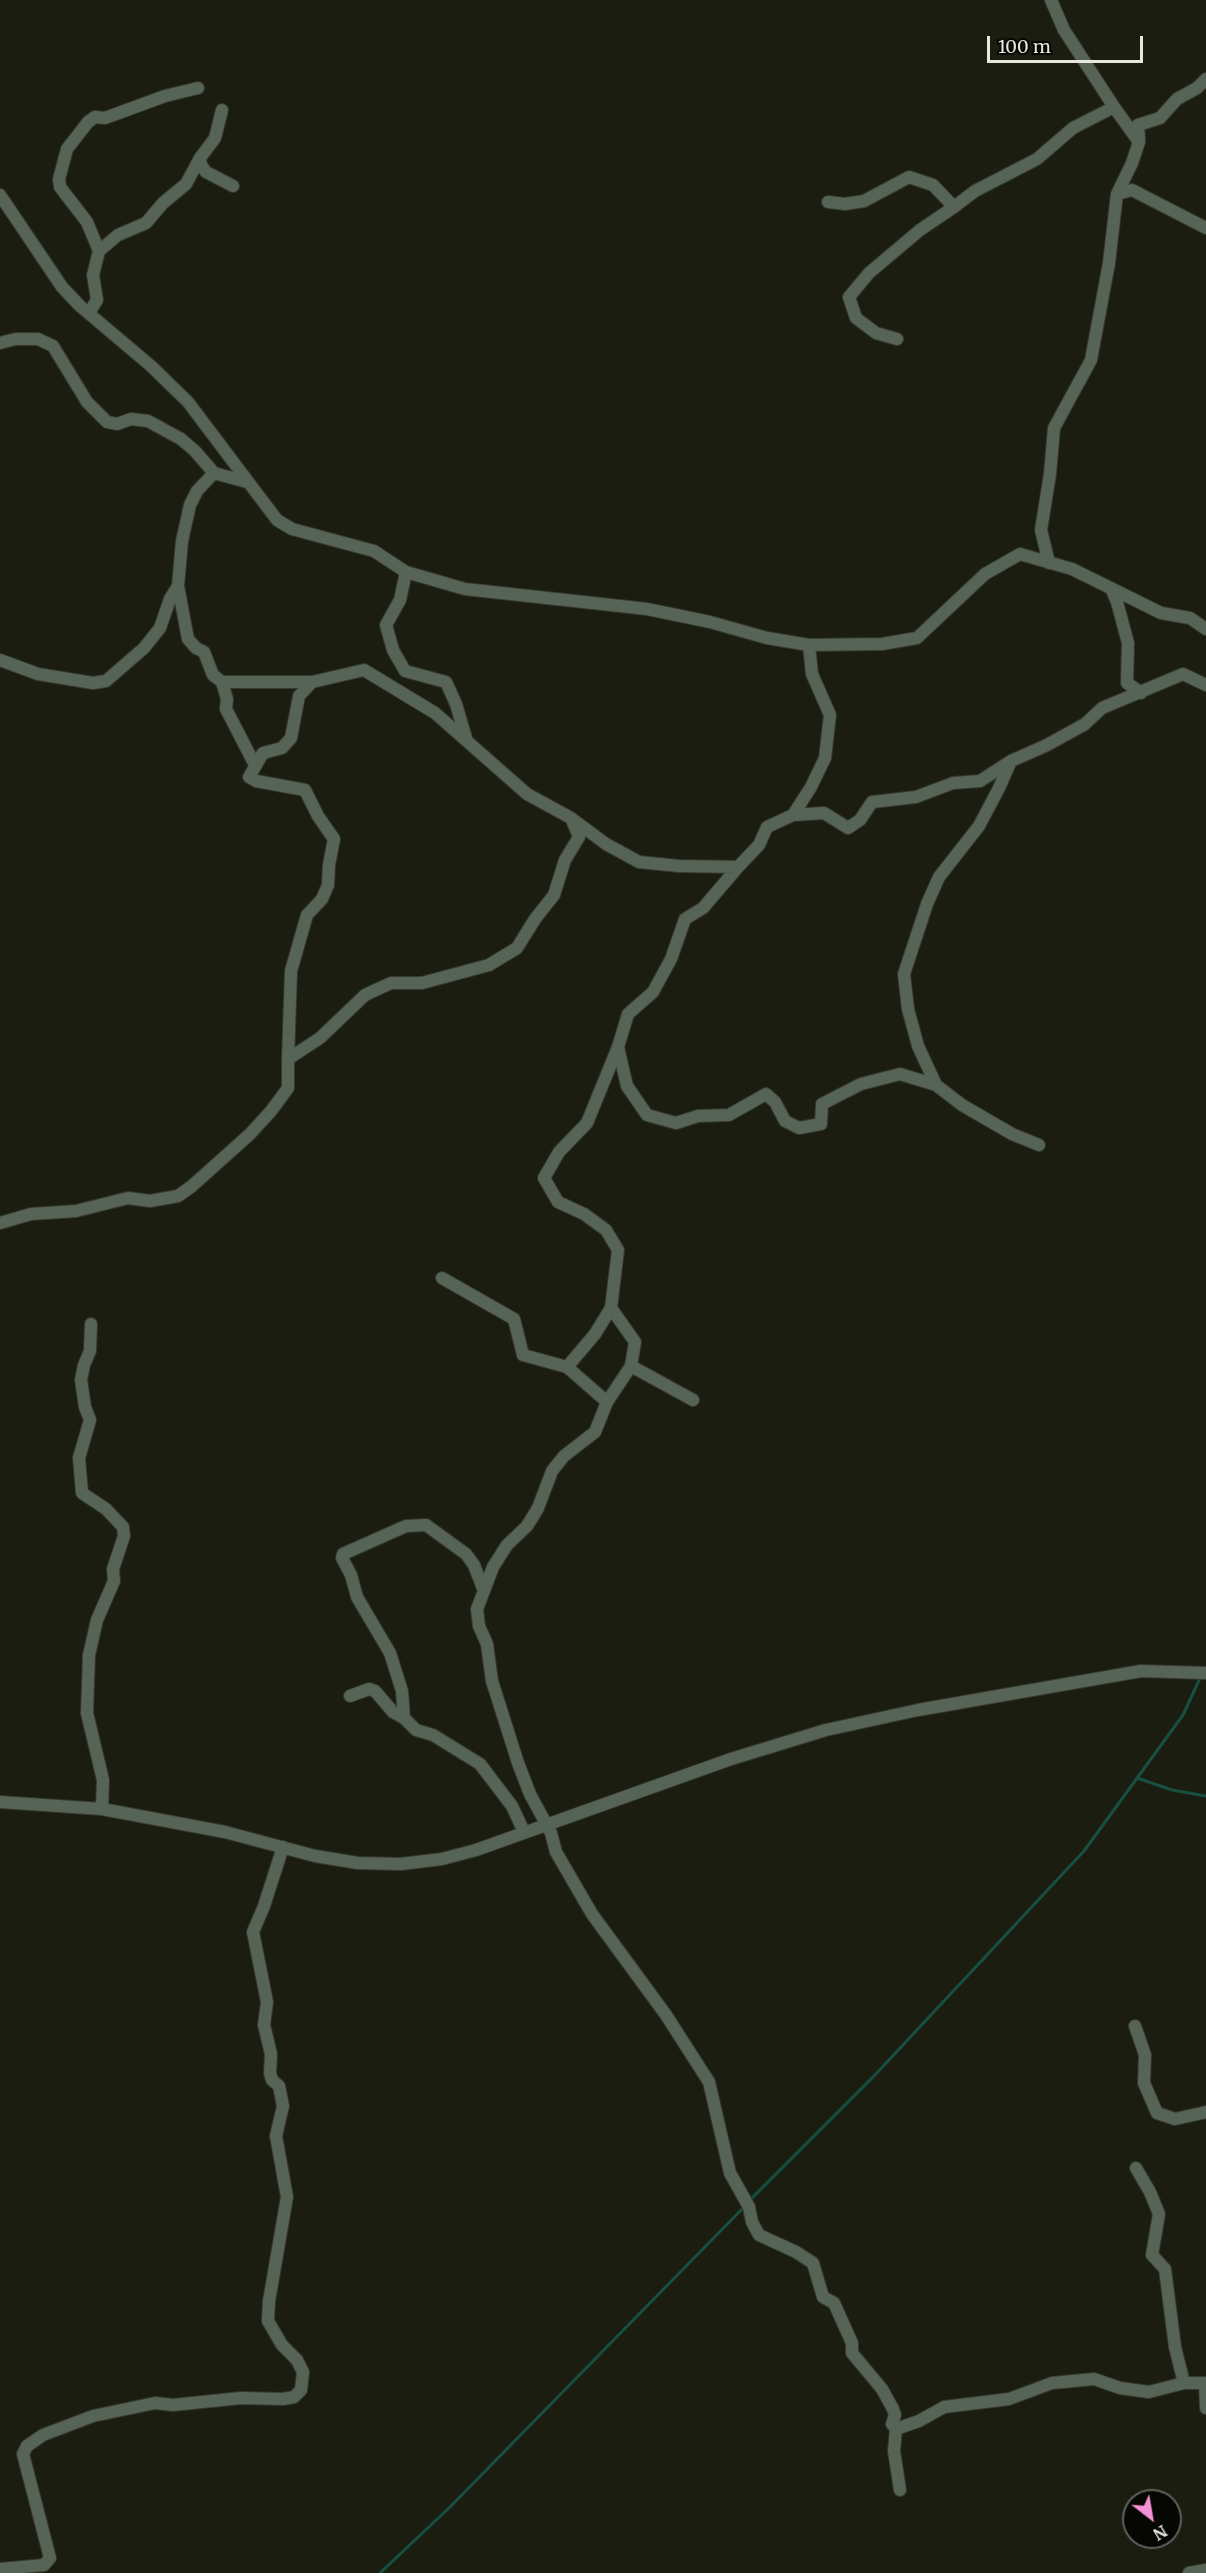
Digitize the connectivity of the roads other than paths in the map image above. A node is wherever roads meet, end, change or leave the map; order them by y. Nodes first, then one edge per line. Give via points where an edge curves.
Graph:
1 (1051, 0) edge
2 (1206, 79) edge
3 (198, 88) dead end
4 (1114, 107) junction
5 (222, 110) dead end
6 (1139, 142) junction
7 (200, 158) junction
8 (233, 186) dead end
9 (1117, 194) junction
10 (0, 195) edge
11 (828, 202) dead end
12 (954, 207) junction
13 (1206, 228) edge
14 (99, 251) junction
15 (89, 313) junction
16 (897, 339) dead end
17 (0, 343) edge
18 (214, 473) junction
19 (247, 482) junction
20 (1049, 563) junction
21 (406, 572) junction
22 (178, 586) junction
23 (1110, 588) junction
24 (1206, 629) edge
25 (809, 645) junction
26 (0, 660) edge
27 (222, 682) junction
28 (312, 682) junction
29 (1206, 686) edge
30 (1141, 693) junction
31 (466, 738) junction
32 (1011, 761) junction
33 (255, 765) junction
34 (793, 815) junction
35 (571, 818) junction
36 (738, 867) junction
37 (618, 1047) junction
38 (288, 1059) junction
39 (936, 1085) junction
40 (1039, 1145) dead end
41 (0, 1223) edge
42 (442, 1278) dead end
43 (611, 1308) junction
44 (91, 1324) dead end
45 (631, 1366) junction
46 (567, 1367) junction
47 (693, 1400) dead end
48 (607, 1402) junction
49 (484, 1591) junction
50 (1206, 1673) edge
51 (350, 1696) dead end
52 (404, 1718) junction
53 (0, 1802) edge
54 (102, 1809) junction
55 (546, 1824) junction
56 (524, 1832) junction
57 (283, 1847) junction
58 (1135, 2026) dead end
59 (1206, 2112) edge
60 (1136, 2168) dead end
61 (1184, 2383) junction
62 (1205, 2383) edge
63 (1206, 2408) edge
64 (896, 2429) junction
65 (900, 2490) dead end
66 (0, 2569) edge
67 (1206, 2570) edge
68 (1190, 2573) edge

1 - 4 street via 1064,30
2 - 6 street via 1177,99 1160,118 1138,125
3 - 14 street via 105,118 95,117 67,149 60,187 87,222
4 - 6 street
4 - 12 street via 1073,128 1037,159 975,191
5 - 7 street via 215,138
6 - 9 street
7 - 8 street via 206,172
7 - 14 street via 186,184 146,223 118,235
9 - 13 street via 1132,190
9 - 20 street via 1091,360 1054,428 1041,530
10 - 15 street via 49,270
11 - 12 street via 864,201 909,177 933,185
12 - 16 street via 869,273 849,297 856,318 876,333
14 - 15 street via 93,274 97,300
15 - 19 street via 188,402
17 - 18 street via 38,339 53,346 87,402 107,422 148,421 181,439
18 - 19 street
18 - 22 street via 190,505
19 - 21 street via 277,520 291,529 374,551
20 - 23 street via 1072,569
20 - 25 street via 1020,554 984,574 917,638 882,645
21 - 25 street via 465,589 647,609
21 - 31 street via 400,600 386,626 393,650 405,671 446,682
22 - 26 street via 160,628 144,648 106,681 93,683 38,674
22 - 27 street via 188,639 204,652 213,675
23 - 24 street via 1161,613 1190,618
23 - 30 street via 1128,643 1127,683
25 - 34 street via 812,674 830,715 825,758
27 - 28 street
27 - 33 street via 226,709
28 - 31 street via 364,670 435,713
28 - 33 street via 299,696 291,738 282,748 263,753
29 - 30 street via 1183,674
30 - 32 street via 1102,708 1085,724
31 - 35 street via 527,794
32 - 34 street via 980,781 953,783 916,797 872,802 860,820 848,828 824,813
32 - 39 street via 979,826 939,877 904,974 915,1037
33 - 38 street via 249,777 256,781 305,790 334,839 328,885 308,915 291,971
34 - 36 street via 767,827 759,845
35 - 36 street via 639,862
35 - 38 street via 579,837 554,895 518,948 489,964 422,983 391,983 365,994 320,1038
36 - 37 street via 703,908 685,919 671,959 652,992 628,1014
37 - 39 street via 627,1086 647,1115 675,1123 698,1116 729,1115 766,1094 785,1121 799,1128 821,1124 822,1104 861,1084 900,1074
37 - 43 street via 587,1123 559,1152 544,1178 558,1202 606,1230 618,1250
38 - 41 street via 288,1088 271,1112 178,1196 150,1201 128,1198
39 - 40 street via 962,1105
42 - 46 street via 514,1319 523,1355
43 - 45 street via 635,1342
43 - 46 street
44 - 54 street via 90,1351 81,1380 90,1420 78,1458 82,1493 111,1514 123,1527 124,1536 113,1569 114,1581 97,1620 89,1655 87,1713 103,1780
45 - 47 street
45 - 48 street
46 - 48 street
48 - 49 street via 595,1432 564,1456 552,1471 538,1508 527,1526 507,1545
49 - 52 street via 466,1554 426,1526 406,1526 343,1554 357,1597 390,1653 402,1690
49 - 55 street via 477,1609 492,1681 518,1763
50 - 55 street via 1141,1671 826,1730
51 - 52 street via 369,1689 375,1691 393,1712
52 - 56 street via 416,1730 442,1739 480,1764 512,1806
53 - 54 street
54 - 57 street
55 - 56 street
55 - 64 street via 556,1852 592,1914 666,2015 709,2082 727,2162 759,2235 813,2263 822,2297 834,2303 852,2343 852,2353 893,2409 892,2424
56 - 57 street via 442,1859 401,1864 358,1863
57 - 66 street via 253,1932 267,2002 264,2025 271,2054 270,2073 279,2086 283,2106 276,2136 287,2197 268,2321 303,2372 301,2390 294,2397 283,2399 241,2398 124,2408 43,2435 27,2446 23,2454 50,2558 44,2565
58 - 59 street via 1145,2055 1144,2083 1157,2113 1175,2119
60 - 61 street via 1159,2214 1152,2255 1165,2269
61 - 62 street
61 - 64 street via 1149,2392 1094,2379 1052,2383 1009,2399 944,2407
62 - 63 street
64 - 65 street via 894,2451
67 - 68 street

